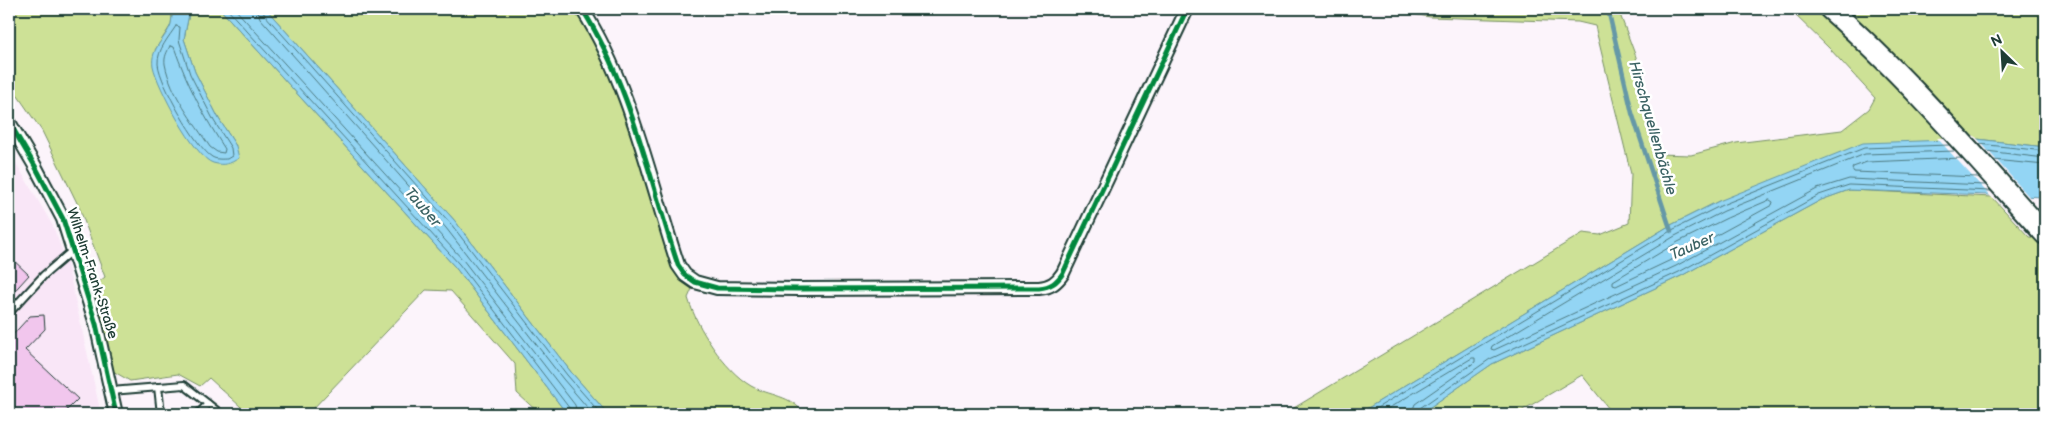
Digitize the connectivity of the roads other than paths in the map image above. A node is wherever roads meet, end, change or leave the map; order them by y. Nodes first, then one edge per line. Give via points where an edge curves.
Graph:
1 (582, 9) edge
2 (1187, 9) edge
3 (1830, 9) edge
4 (9, 122) edge
5 (2045, 234) edge
6 (73, 250) junction
7 (9, 313) edge
8 (158, 387) junction
9 (112, 391) junction
10 (208, 404) junction
11 (116, 414) edge
12 (161, 414) edge
13 (198, 414) edge
14 (221, 414) edge

1 - 2 street via 596,31 621,91 676,259 685,275 695,282 718,288 817,289 1039,288 1054,284 1064,273
3 - 5 main road via 1929,106
4 - 6 street, Wilhelm-Frank-Straße via 63,219
6 - 7 lane via 44,275
6 - 9 street, Wilhelm-Frank-Straße
8 - 9 lane
8 - 10 lane via 184,385
8 - 12 lane
9 - 11 street, Wilhelm-Frank-Straße
10 - 13 lane
10 - 14 lane

